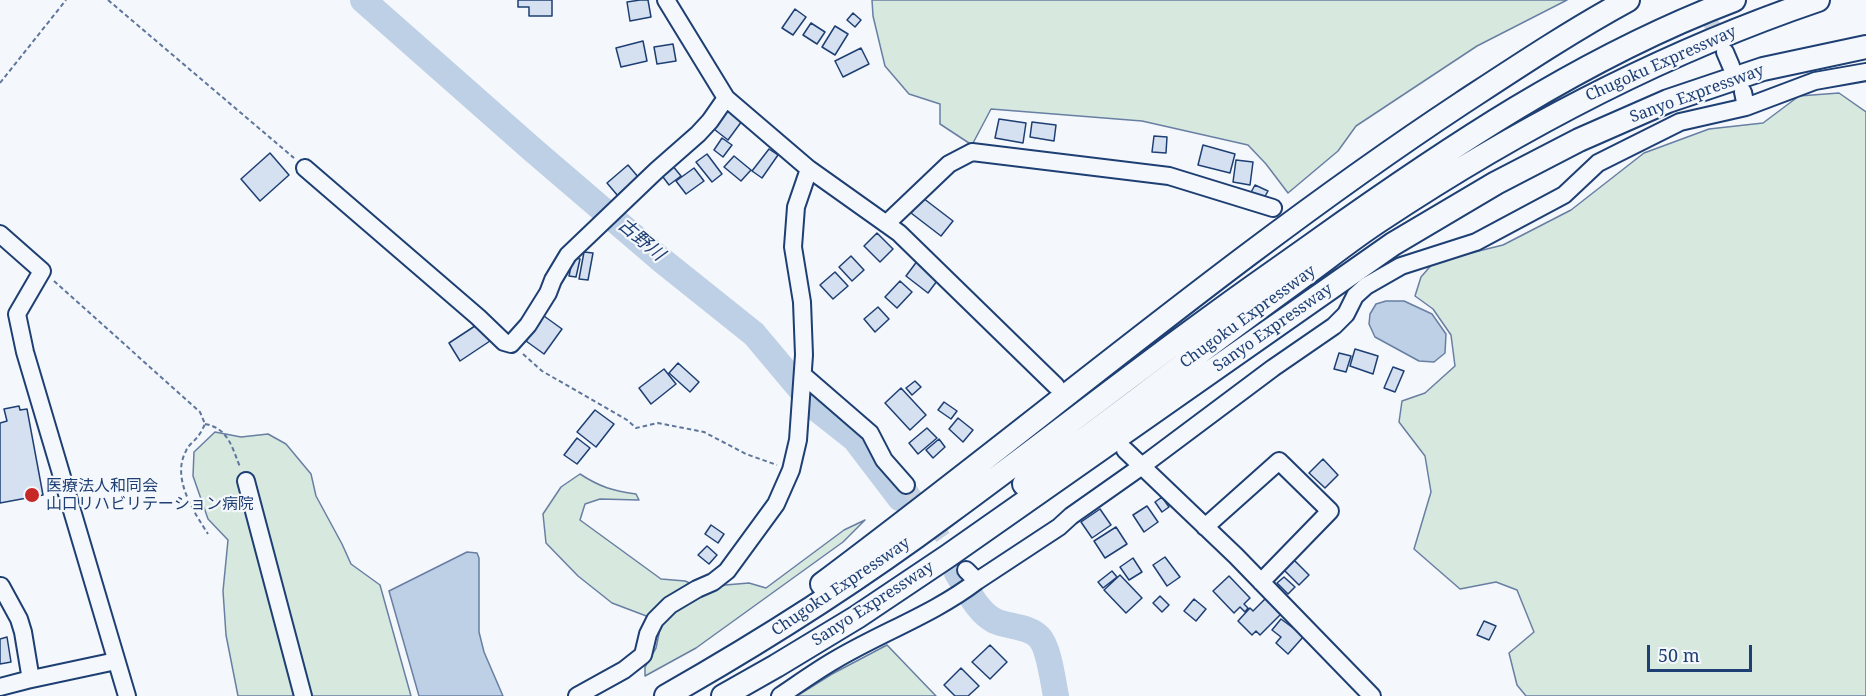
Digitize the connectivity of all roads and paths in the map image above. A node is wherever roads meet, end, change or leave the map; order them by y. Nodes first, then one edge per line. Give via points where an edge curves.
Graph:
1 (66, 0) edge
2 (108, 0) edge
3 (666, 0) edge
4 (1628, 0) edge
5 (1734, 0) edge
6 (1818, 0) edge
7 (1866, 47) edge
8 (1866, 72) edge
9 (0, 83) edge
10 (726, 98) junction
11 (305, 168) joint
12 (809, 169) junction
13 (1273, 208) dead end
14 (886, 224) junction
15 (0, 234) edge
16 (42, 271) junction
17 (511, 344) junction
18 (802, 375) junction
19 (1056, 386) dead end
20 (205, 424) junction
21 (1125, 450) dead end
22 (1142, 466) junction
23 (791, 470) junction
24 (246, 481) joint
25 (906, 485) tunnel mouth
26 (1205, 527) junction
27 (208, 534) dead end
28 (1261, 582) junction
29 (2, 586) dead end
30 (116, 662) junction
31 (27, 680) junction
32 (0, 687) edge
33 (127, 696) edge
34 (303, 696) edge
35 (577, 696) edge
36 (657, 696) edge
37 (666, 696) edge
38 (714, 696) edge
39 (723, 696) edge
40 (780, 696) edge
41 (1372, 696) edge

1 - 9 path
2 - 11 path
3 - 10 street
4 - 36 highway via 1533,56 1350,179 1118,353 867,550 763,627
5 - 37 highway, Chugoku Expressway via 1653,34 1572,77 1424,166 1208,319 878,564
6 - 38 highway, Chugoku Expressway via 1671,57 1578,102 1473,161 1378,222 853,607
7 - 39 highway, Sanyo Expressway via 1763,69 1668,101 1579,140 1496,183 1393,244 948,556 777,666
8 - 22 street via 1744,100 1680,122 1598,163 1564,195 1476,242 1401,266 1366,286 1334,326
10 - 12 street
10 - 17 street via 698,135 568,255 528,326
11 - 17 street via 504,342
12 - 14 street
12 - 18 street via 796,207 793,247 802,302
13 - 14 street via 1169,176 972,152 949,164
14 - 19 street
15 - 16 street
16 - 20 path via 200,412
16 - 30 street via 17,314
17 - 23 path via 542,371 636,428 658,423 704,432 746,454
18 - 23 street via 798,440
18 - 25 street via 870,433 884,460
20 - 24 path via 216,426 227,437
20 - 27 path via 186,451 182,466 183,488
21 - 22 street
22 - 26 street
22 - 40 street via 1059,527 972,575 959,595 835,660
23 - 35 street via 776,504 727,571 670,605 655,620 643,655
24 - 34 street
26 - 28 street
26 - 28 street via 1280,461 1330,511
28 - 41 street
29 - 31 street via 23,632 30,674
30 - 31 street
30 - 33 street
31 - 32 street

